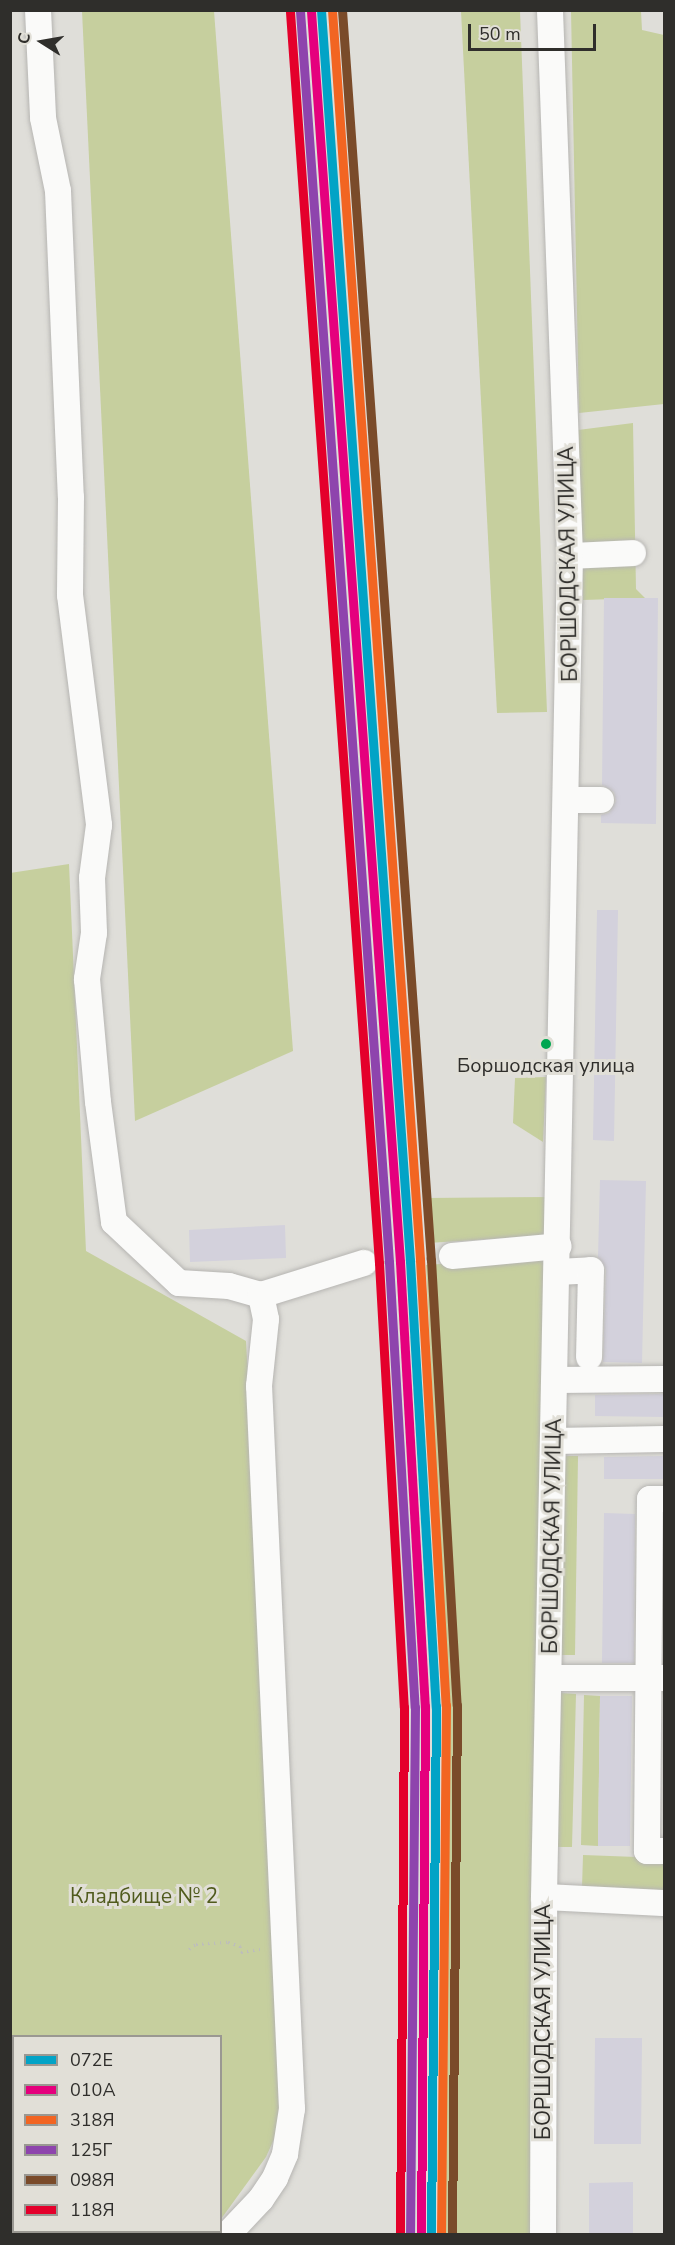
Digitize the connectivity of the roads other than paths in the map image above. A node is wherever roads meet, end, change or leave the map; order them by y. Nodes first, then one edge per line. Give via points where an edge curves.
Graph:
1 (38, 10) edge
2 (550, 10) edge
3 (633, 553) dead end
4 (570, 556) junction
5 (568, 800) junction
6 (602, 800) dead end
7 (559, 1246) junction
8 (452, 1256) road end
9 (364, 1263) road end
10 (558, 1272) junction
11 (261, 1295) junction
12 (589, 1357) dead end
13 (664, 1379) edge
14 (556, 1380) junction
15 (664, 1439) edge
16 (554, 1441) junction
17 (664, 1499) edge
18 (549, 1678) junction
19 (656, 1678) edge
20 (664, 1851) edge
21 (544, 1897) junction
22 (664, 1903) edge
23 (228, 2235) edge
24 (543, 2235) edge

1 - 11 street via 43,118 58,191 71,497 70,595 99,825 92,879 94,933 87,980 114,1222 179,1283 229,1286
2 - 4 street, БОРШОДСКАЯ УЛИЦА
3 - 4 street
4 - 5 street, БОРШОДСКАЯ УЛИЦА
5 - 6 street
5 - 7 street, БОРШОДСКАЯ УЛИЦА
7 - 8 street
7 - 10 street, БОРШОДСКАЯ УЛИЦА
9 - 11 street
10 - 12 street via 591,1270
10 - 14 street, БОРШОДСКАЯ УЛИЦА
11 - 23 street via 266,1319 259,1386 291,2129 275,2178
13 - 14 street
14 - 16 street, БОРШОДСКАЯ УЛИЦА
15 - 16 street
16 - 18 street, БОРШОДСКАЯ УЛИЦА
17 - 19 street via 650,1499
18 - 19 street
18 - 21 street, БОРШОДСКАЯ УЛИЦА
19 - 20 street via 647,1851
21 - 22 street
21 - 24 street, БОРШОДСКАЯ УЛИЦА

